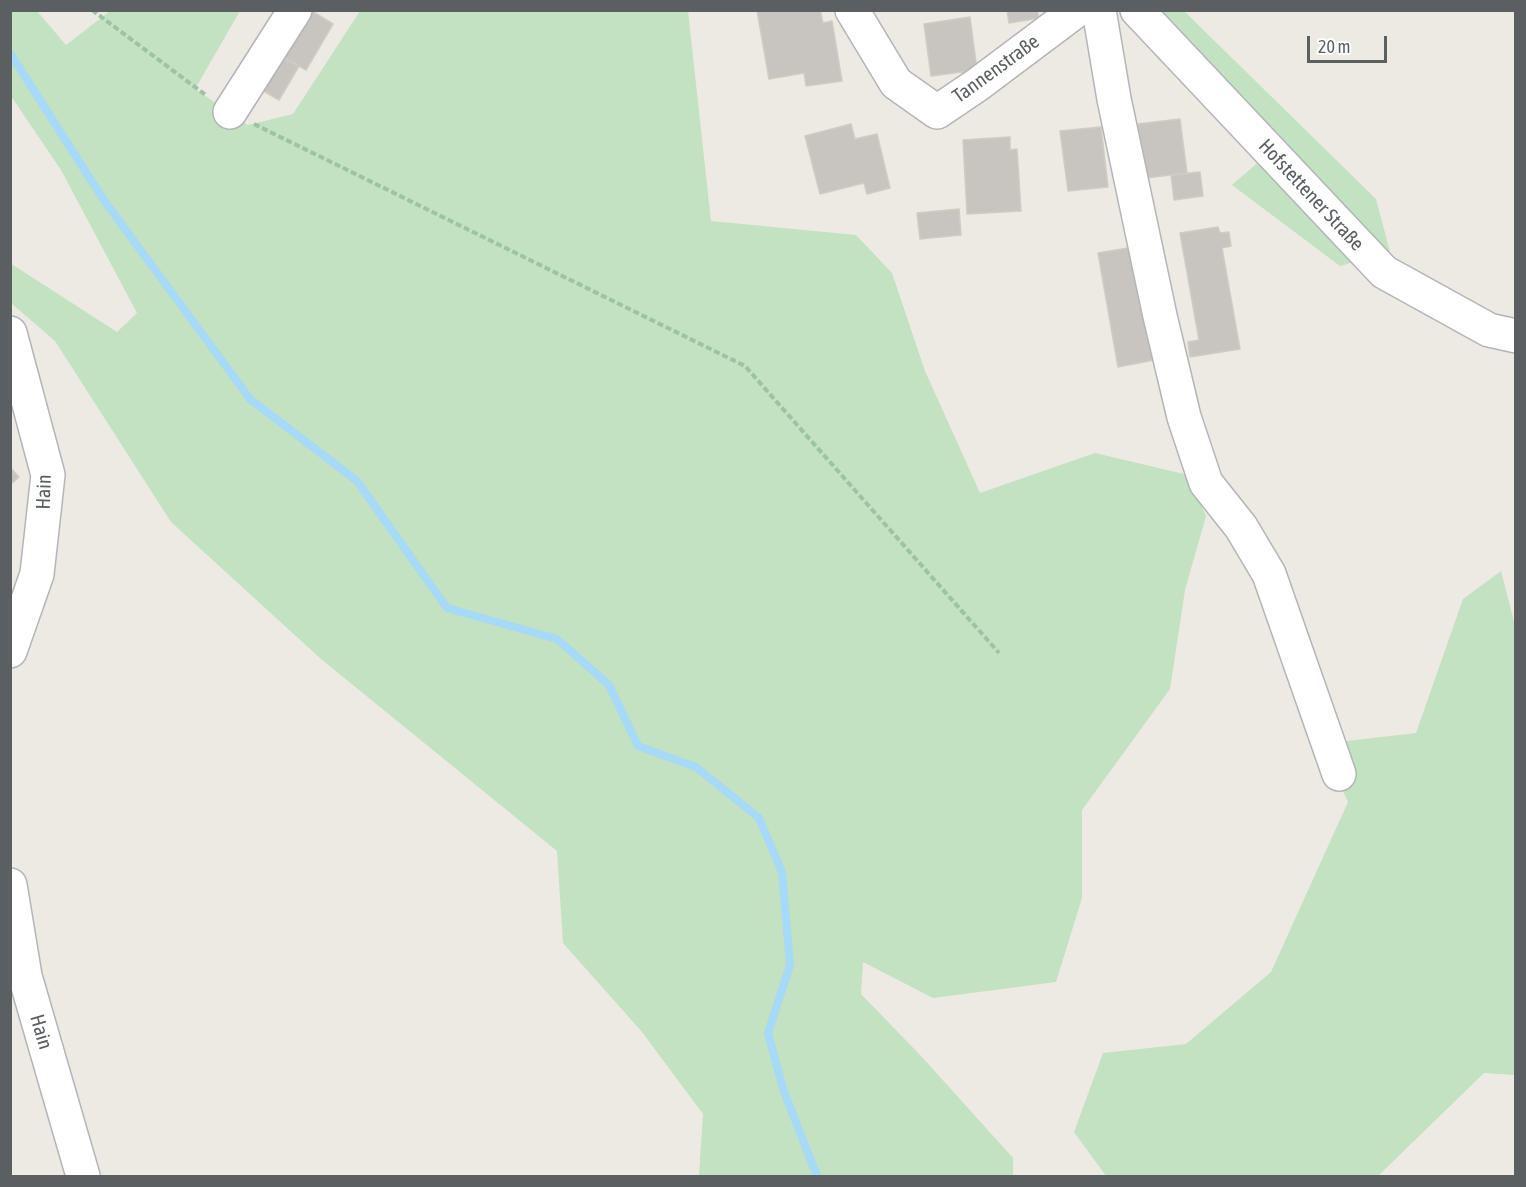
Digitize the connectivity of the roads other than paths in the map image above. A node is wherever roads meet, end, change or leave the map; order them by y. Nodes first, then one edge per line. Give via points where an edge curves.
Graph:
1 (295, 10) edge
2 (852, 10) edge
3 (1077, 10) edge
4 (1099, 10) edge
5 (1137, 10) edge
6 (230, 112) road end
7 (10, 333) edge
8 (1515, 336) edge
9 (10, 651) edge
10 (1339, 774) dead end
11 (10, 885) edge
12 (83, 1176) edge

1 - 6 street
2 - 3 street, Tannenstraße via 897,83 937,112
4 - 10 street via 1114,99 1184,417 1206,483 1241,527 1269,574
5 - 8 street, Hofstettener Straße via 1384,272 1489,330
7 - 9 street, Hain via 48,475 37,574
11 - 12 street, Hain via 25,976

